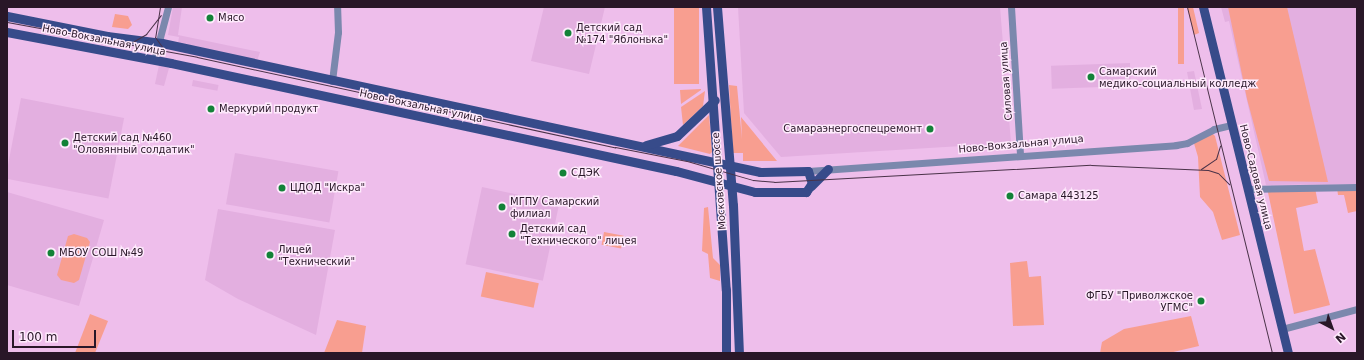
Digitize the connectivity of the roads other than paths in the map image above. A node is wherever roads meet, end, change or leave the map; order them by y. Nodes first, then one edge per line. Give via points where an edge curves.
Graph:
1 (168, 7) edge
2 (337, 7) edge
3 (706, 7) edge
4 (712, 7) edge
5 (717, 7) edge
6 (1011, 7) edge
7 (1203, 7) edge
8 (7, 16) edge
9 (7, 32) edge
10 (160, 42) junction
11 (154, 60) junction
12 (332, 81) junction
13 (716, 100) junction
14 (1232, 125) junction
15 (640, 146) junction
16 (1020, 154) junction
17 (724, 164) junction
18 (827, 169) junction
19 (808, 171) junction
20 (725, 184) junction
21 (811, 186) junction
22 (1357, 187) edge
23 (1248, 189) junction
24 (1357, 309) edge
25 (1282, 329) junction
26 (726, 353) edge
27 (732, 353) edge
28 (739, 353) edge
29 (1288, 353) edge

1 - 10 street
2 - 12 street via 338,32
3 - 13 main road, Московское шоссе
4 - 13 main road, Московское шоссе
5 - 17 main road, Московское шоссе
6 - 16 street, Силовая улица
7 - 14 main road, Ново-Садовая улица
8 - 10 main road, Ново-Вокзальная улица via 107,36
9 - 11 main road, Ново-Вокзальная улица
10 - 11 street
10 - 12 main road, Ново-Вокзальная улица
11 - 20 main road, Ново-Вокзальная улица
12 - 15 main road, Ново-Вокзальная улица
13 - 15 main road via 677,136
13 - 17 main road, Московское шоссе
14 - 16 street, Ново-Вокзальная улица via 1214,129 1187,143 1176,145
14 - 23 main road, Ново-Садовая улица
15 - 17 main road, Ново-Вокзальная улица
16 - 18 street, Ново-Вокзальная улица
17 - 19 main road, Ново-Вокзальная улица via 769,173
17 - 20 main road, Московское шоссе
18 - 19 street, Ново-Вокзальная улица
18 - 21 main road
19 - 21 main road via 812,177
20 - 21 main road, Ново-Вокзальная улица via 755,192 780,193 806,192
20 - 26 main road, Московское шоссе
20 - 27 main road, Московское шоссе
20 - 28 main road, Московское шоссе
22 - 23 street
23 - 25 main road, Ново-Садовая улица
24 - 25 street
25 - 29 main road, Ново-Садовая улица

